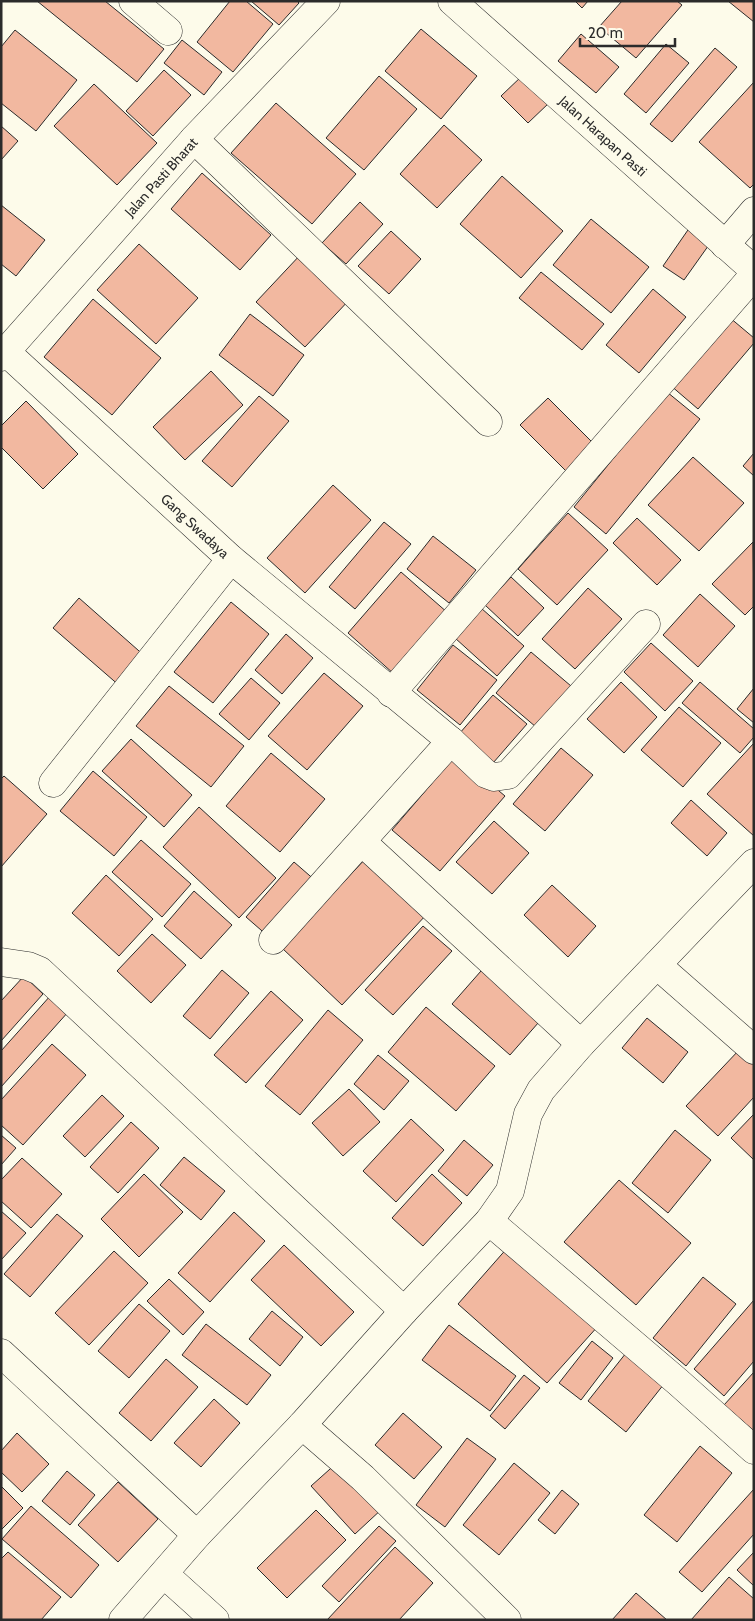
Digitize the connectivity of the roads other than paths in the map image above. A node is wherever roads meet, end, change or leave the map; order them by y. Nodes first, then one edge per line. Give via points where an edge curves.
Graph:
1 (133, 1) edge
2 (326, 1) edge
3 (452, 1) edge
4 (168, 32) dead end
5 (194, 139) junction
6 (754, 211) edge
7 (725, 245) junction
8 (754, 270) edge
9 (754, 275) edge
10 (4, 355) edge
11 (488, 422) dead end
12 (231, 559) junction
13 (646, 624) dead end
14 (391, 693) junction
15 (451, 741) junction
16 (53, 783) dead end
17 (362, 842) junction
18 (754, 863) edge
19 (273, 940) dead end
20 (1, 962) edge
21 (657, 965) junction
22 (581, 1044) junction
23 (754, 1050) edge
24 (489, 1221) junction
25 (404, 1310) junction
26 (1, 1353) edge
27 (302, 1425) junction
28 (754, 1450) edge
29 (197, 1534) junction
30 (164, 1574) junction
31 (123, 1620) edge
32 (215, 1620) edge
33 (507, 1620) edge

1 - 4 street
2 - 5 street, Jalan Pasti Bharat
3 - 7 street, Jalan Harapan Pasti
5 - 10 street, Jalan Pasti Bharat
5 - 11 street
6 - 7 street
7 - 8 street, Jalan Harapan Pasti
9 - 14 street
10 - 12 street, Gang Swadaya
12 - 14 street, Gang Swadaya
12 - 16 street
13 - 15 street, Gang Swadaya via 508,776 494,778 486,774
14 - 15 street, Gang Swadaya
15 - 17 street
17 - 19 street
17 - 22 street
18 - 21 street
20 - 25 street via 40,971
21 - 22 street
21 - 23 street
22 - 24 street via 541,1090 528,1114 510,1191
24 - 25 street
24 - 28 street
25 - 27 street
26 - 29 street
27 - 29 street
27 - 33 street via 363,1478
29 - 30 street
30 - 31 street
30 - 32 street

